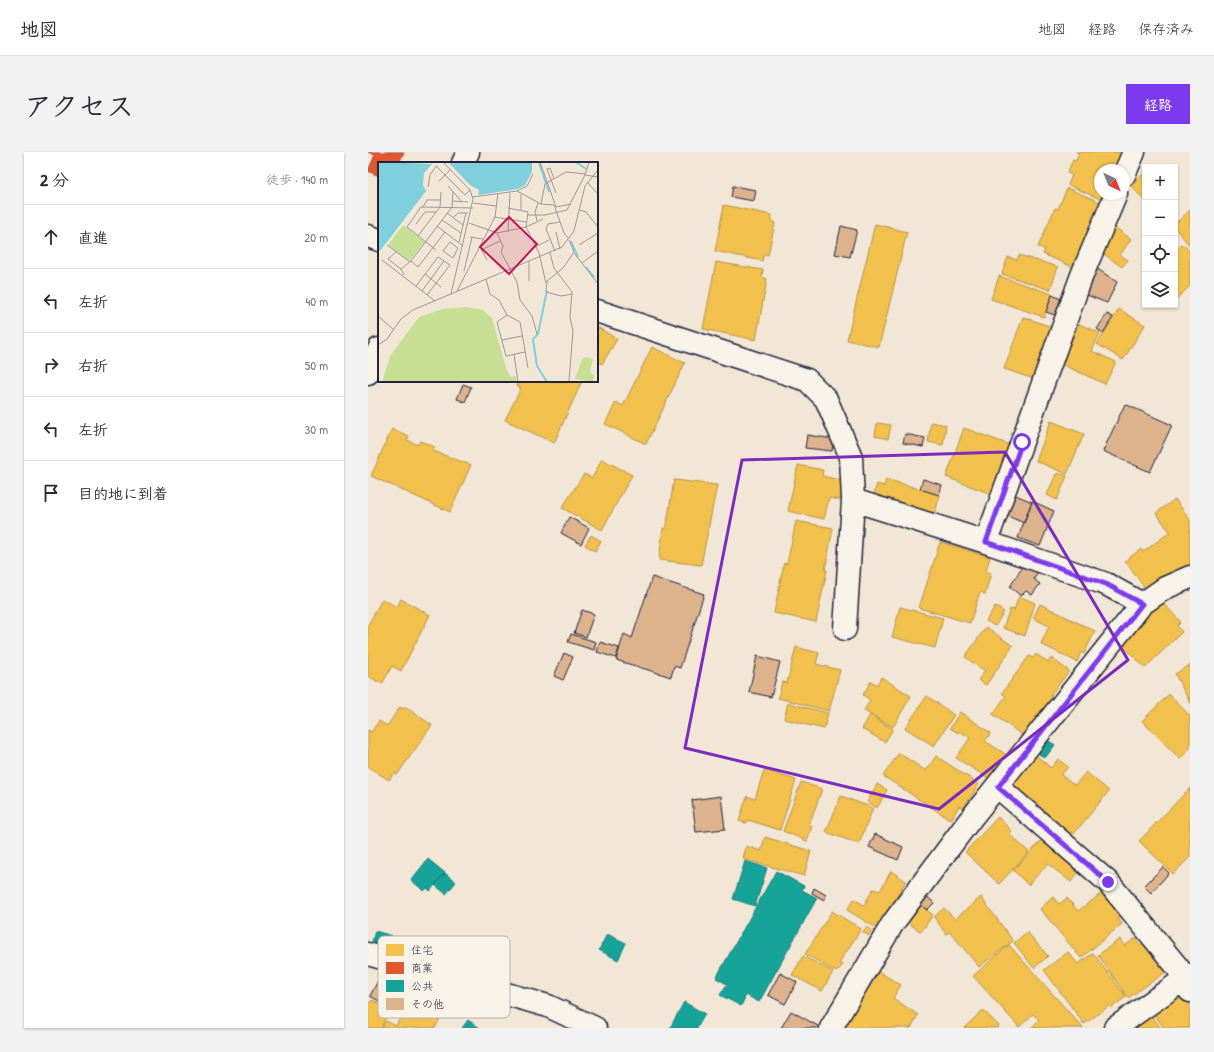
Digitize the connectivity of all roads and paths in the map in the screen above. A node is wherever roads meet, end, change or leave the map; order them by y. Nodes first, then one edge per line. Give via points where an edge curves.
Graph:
1 (468, 152) edge
2 (1134, 152) edge
3 (463, 162) edge
4 (1129, 164) edge
5 (1113, 200) edge
6 (368, 236) edge
7 (378, 240) edge
8 (598, 311) edge
9 (378, 351) edge
10 (368, 373) edge
11 (853, 500) junction
12 (986, 542) junction
13 (1190, 577) edge
14 (1142, 604) junction
15 (845, 629) dead end
16 (998, 787) junction
17 (368, 954) edge
18 (378, 957) edge
19 (1188, 982) edge
20 (510, 995) edge
21 (595, 1028) edge
22 (831, 1028) edge
23 (1115, 1028) edge

1 - 3 street
2 - 4 street
5 - 12 street via 1082,274
6 - 7 street
8 - 11 street via 807,380 826,399 851,457
9 - 10 street
11 - 12 street
11 - 15 street
12 - 14 street via 1106,584
13 - 14 street via 1165,588
14 - 16 street
16 - 19 street via 1108,882
16 - 22 street via 969,821 893,923
17 - 18 street
19 - 23 street
20 - 21 street via 548,1006

